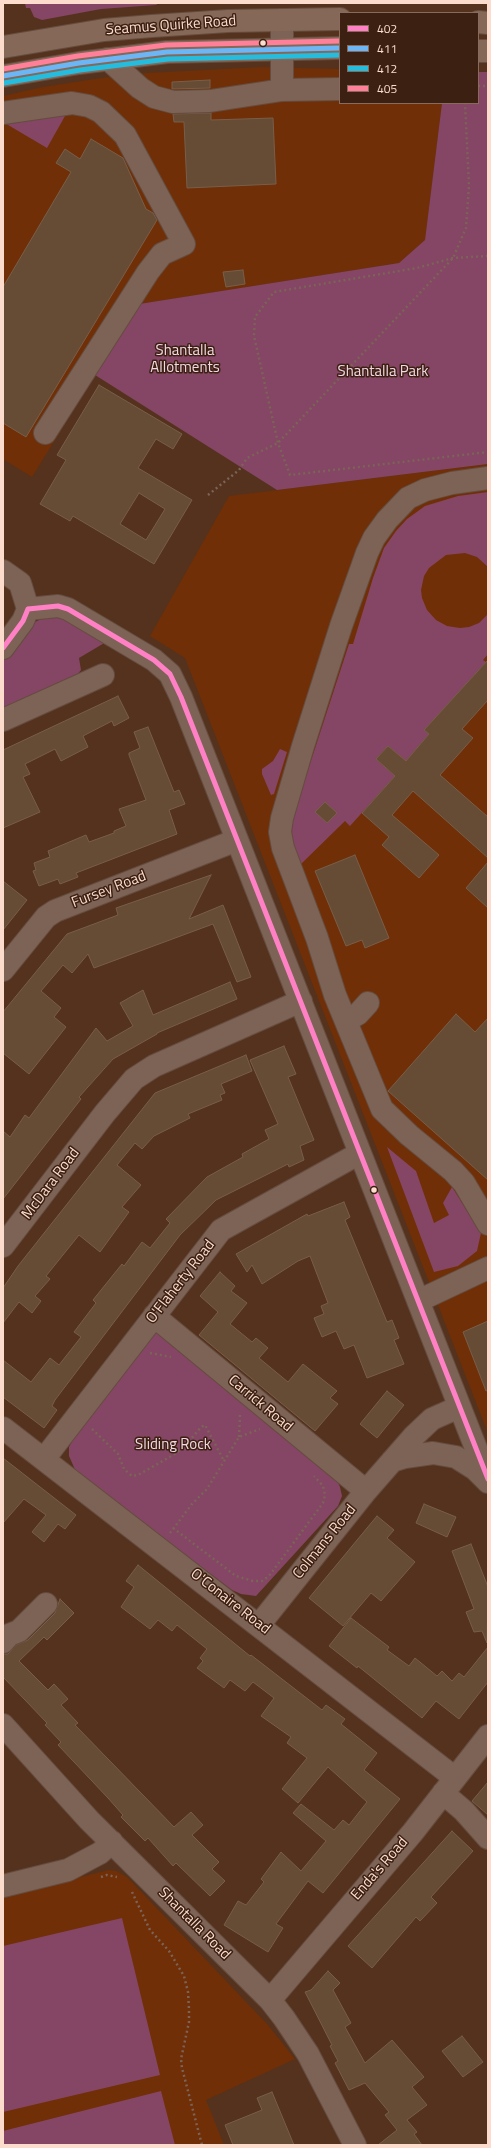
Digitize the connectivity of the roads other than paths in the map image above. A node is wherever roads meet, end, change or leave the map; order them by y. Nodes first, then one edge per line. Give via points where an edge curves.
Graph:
1 (339, 19) edge
2 (282, 20) junction
3 (3, 47) edge
4 (283, 48) junction
5 (339, 48) edge
6 (108, 59) junction
7 (3, 76) edge
8 (339, 89) edge
9 (282, 90) junction
10 (3, 113) edge
11 (45, 432) dead end
12 (488, 478) edge
13 (3, 571) edge
14 (28, 609) junction
15 (3, 648) edge
16 (103, 675) dead end
17 (3, 720) edge
18 (237, 840) junction
19 (3, 970) edge
20 (301, 1001) junction
21 (368, 1003) dead end
22 (346, 1021) junction
23 (360, 1153) junction
24 (485, 1213) edge
25 (3, 1246) edge
26 (488, 1268) edge
27 (418, 1301) junction
28 (154, 1316) junction
29 (460, 1407) junction
30 (3, 1428) edge
31 (44, 1459) junction
32 (392, 1462) junction
33 (488, 1480) edge
34 (366, 1491) junction
35 (46, 1604) dead end
36 (259, 1625) junction
37 (3, 1642) edge
38 (3, 1725) edge
39 (488, 1736) edge
40 (449, 1785) junction
41 (488, 1838) edge
42 (112, 1842) junction
43 (3, 1886) edge
44 (270, 2000) junction
45 (355, 2145) edge

1 - 2 main road, Seamus Quirke Road
2 - 3 main road, Seamus Quirke Road via 104,30
2 - 4 street
4 - 5 main road, Seamus Quirke Road
4 - 6 main road, Seamus Quirke Road via 167,52
4 - 9 street
6 - 7 main road, Seamus Quirke Road
6 - 9 street via 140,88 154,97 173,102 210,102
8 - 9 street
10 - 11 street via 72,103 90,106 101,112 125,135 184,244 162,254 148,272
12 - 22 street via 452,483 425,490 408,498 374,538 366,553 341,626 282,818 280,832 283,848
13 - 14 street via 20,583
14 - 15 street via 23,621
14 - 18 street via 58,606 68,609 154,660 170,674
16 - 17 street
18 - 19 street, Fursey Road via 55,911 46,917
18 - 20 street
20 - 23 street
20 - 25 street, McDara Road via 154,1066 134,1079
21 - 22 street via 358,1014
22 - 24 street via 382,1109 453,1171
23 - 27 street
23 - 28 street, O'Flaherty Road via 220,1230
26 - 27 street
27 - 29 street
28 - 31 street, O'Flaherty Road
28 - 34 street, Carrick Road via 266,1427
29 - 32 street, Colmans Road via 432,1419
29 - 33 street
30 - 31 street, O'Conaire Road
31 - 36 street, O'Conaire Road
32 - 33 street via 405,1457 433,1453 456,1457
32 - 34 street, Colmans Road
34 - 36 street, Colmans Road
35 - 37 street
36 - 40 street, O'Conaire Road
38 - 42 street, Shantalla Road
39 - 40 street, Enda's Road
40 - 41 street, O'Conaire Road via 464,1811
40 - 44 street, Enda's Road
42 - 43 street via 100,1853 68,1870
42 - 44 street, Shantalla Road
44 - 45 street, Shantalla Road via 308,2054

